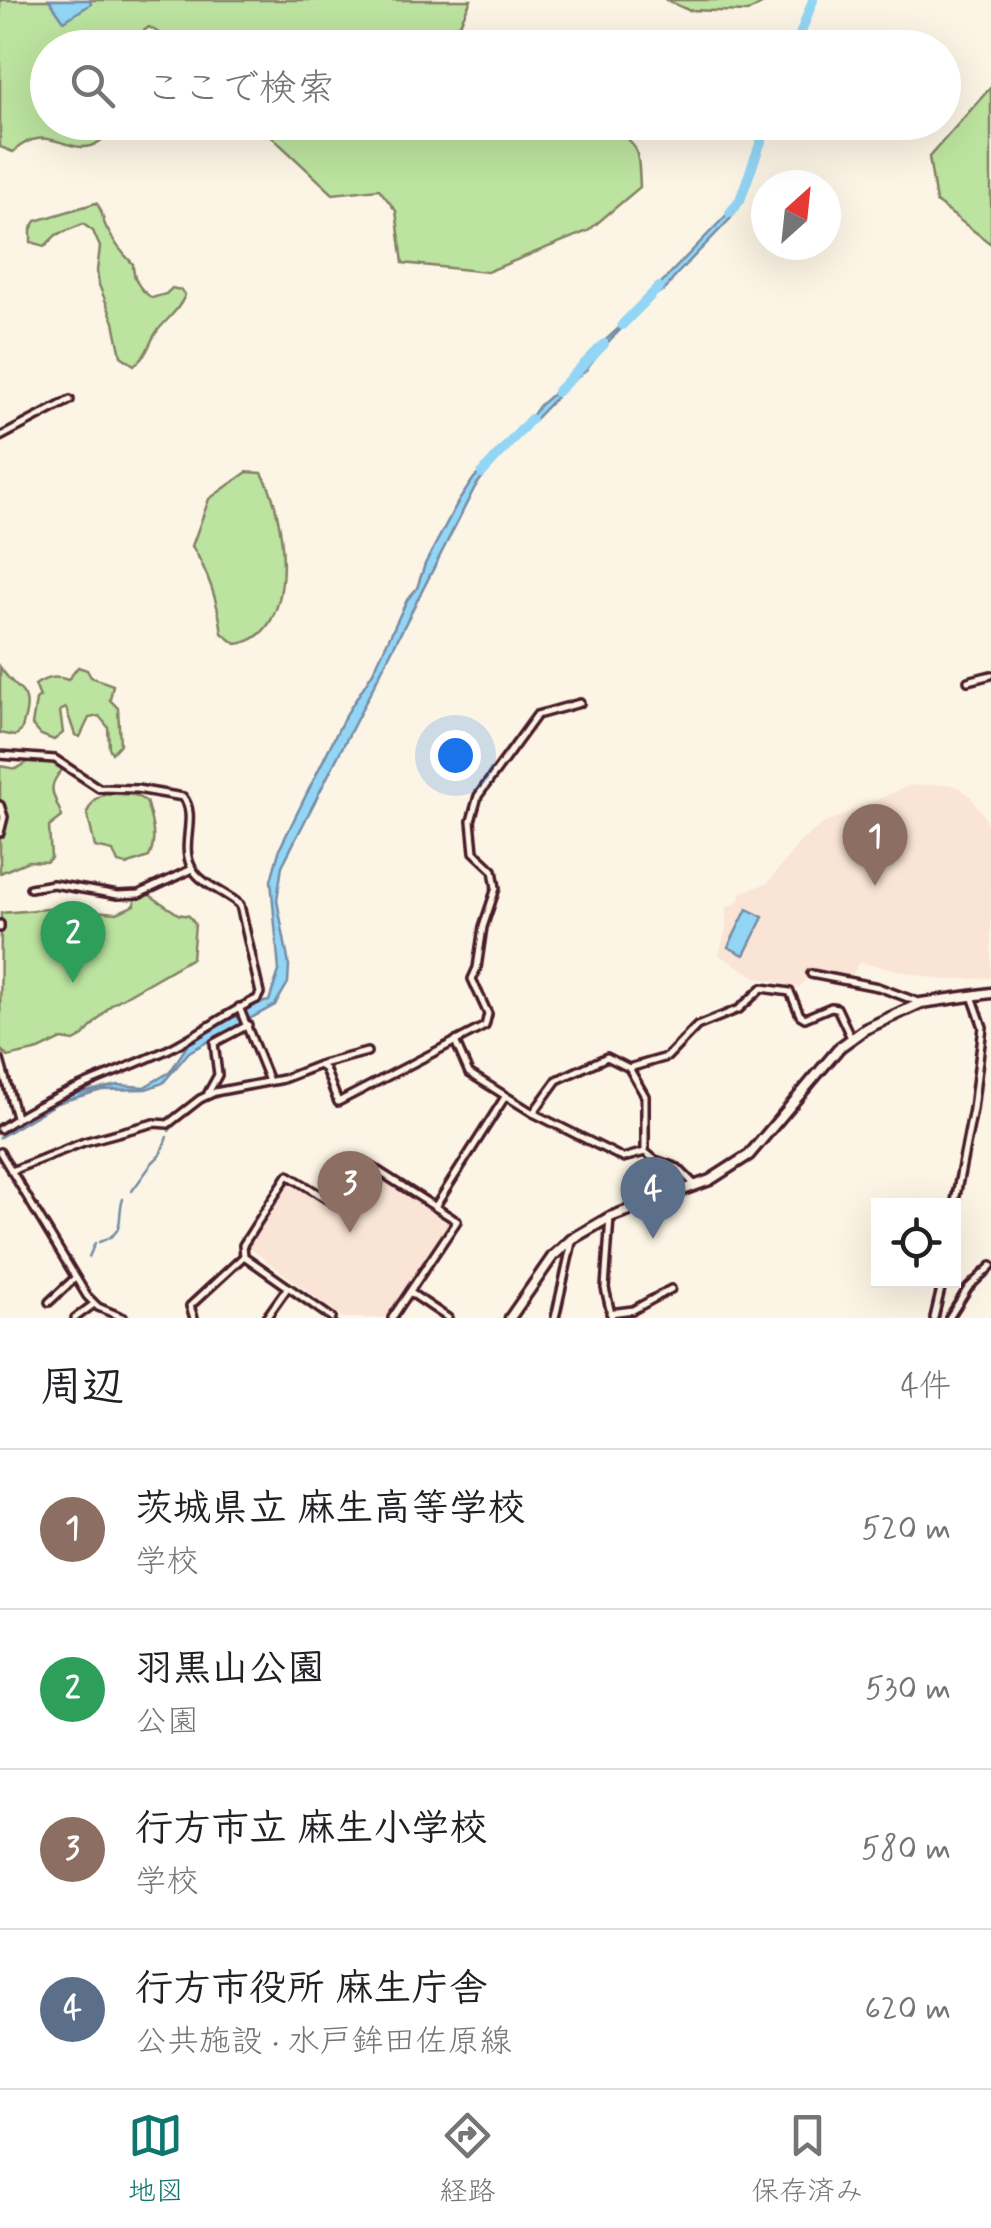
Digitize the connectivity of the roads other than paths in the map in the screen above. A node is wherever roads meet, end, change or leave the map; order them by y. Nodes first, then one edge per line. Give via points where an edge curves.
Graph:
1 (70, 400) dead end
2 (0, 437) edge
3 (991, 675) edge
4 (968, 680) dead end
5 (580, 703) dead end
6 (0, 755) edge
7 (0, 805) edge
8 (0, 834) edge
9 (192, 869) junction
10 (30, 888) dead end
11 (812, 974) dead end
12 (991, 992) edge
13 (972, 996) junction
14 (921, 1002) junction
15 (240, 1009) junction
16 (248, 1024) junction
17 (852, 1040) junction
18 (455, 1042) junction
19 (367, 1052) dead end
20 (0, 1060) edge
21 (319, 1065) junction
22 (629, 1068) junction
23 (269, 1080) junction
24 (209, 1095) junction
25 (505, 1097) junction
26 (533, 1113) junction
27 (16, 1117) junction
28 (0, 1130) edge
29 (0, 1152) edge
30 (645, 1152) junction
31 (11, 1171) junction
32 (695, 1185) junction
33 (956, 1198) edge
34 (435, 1207) junction
35 (610, 1217) junction
36 (572, 1239) junction
37 (244, 1256) junction
38 (991, 1266) edge
39 (75, 1278) junction
40 (288, 1288) junction
41 (671, 1288) dead end
42 (941, 1288) edge
43 (411, 1294) junction
44 (49, 1302) dead end
45 (94, 1304) junction
46 (611, 1315) edge
47 (113, 1316) edge
48 (75, 1318) edge
49 (124, 1318) edge
50 (194, 1318) edge
51 (266, 1318) edge
52 (332, 1318) edge
53 (392, 1318) edge
54 (448, 1318) edge
55 (510, 1318) edge
56 (555, 1318) edge
57 (934, 1318) edge
58 (949, 1318) edge

1 - 2 street
3 - 4 street
5 - 18 street via 537,715 478,796 471,821 474,852 492,870 496,888 472,979 488,1014 485,1026
6 - 9 street via 58,760 99,788 183,797
7 - 8 street
9 - 10 street via 138,894 54,884
9 - 15 street via 242,909 260,993
11 - 14 street
12 - 13 main road
13 - 14 main road
13 - 33 street via 983,1027
14 - 17 main road via 881,1018
15 - 16 street
15 - 27 street via 169,1049
16 - 23 street
16 - 24 street via 214,1043 218,1076
17 - 22 street via 837,1008 805,1018 790,992 762,988 739,1009 696,1026 667,1057
17 - 32 main road via 749,1155
18 - 21 street via 338,1102
18 - 25 street via 469,1072
19 - 21 street
20 - 27 street
21 - 23 street
22 - 26 street via 607,1057 564,1076
22 - 30 street via 645,1096
23 - 24 street
24 - 31 street via 168,1124 80,1143
25 - 26 street
25 - 34 street
26 - 30 street via 623,1158
27 - 28 street
29 - 31 street
30 - 32 street
31 - 39 street
32 - 35 main road
34 - 37 street via 366,1164 335,1204 288,1175 242,1245
34 - 43 street via 457,1221
35 - 36 main road
35 - 46 street
36 - 55 main road
36 - 56 street
37 - 40 street
37 - 50 street via 190,1306
38 - 58 street
39 - 44 street
39 - 45 street
40 - 51 street
40 - 52 street
41 - 46 street
42 - 57 street
43 - 53 street
43 - 54 street
45 - 47 street
45 - 48 street
47 - 49 street

